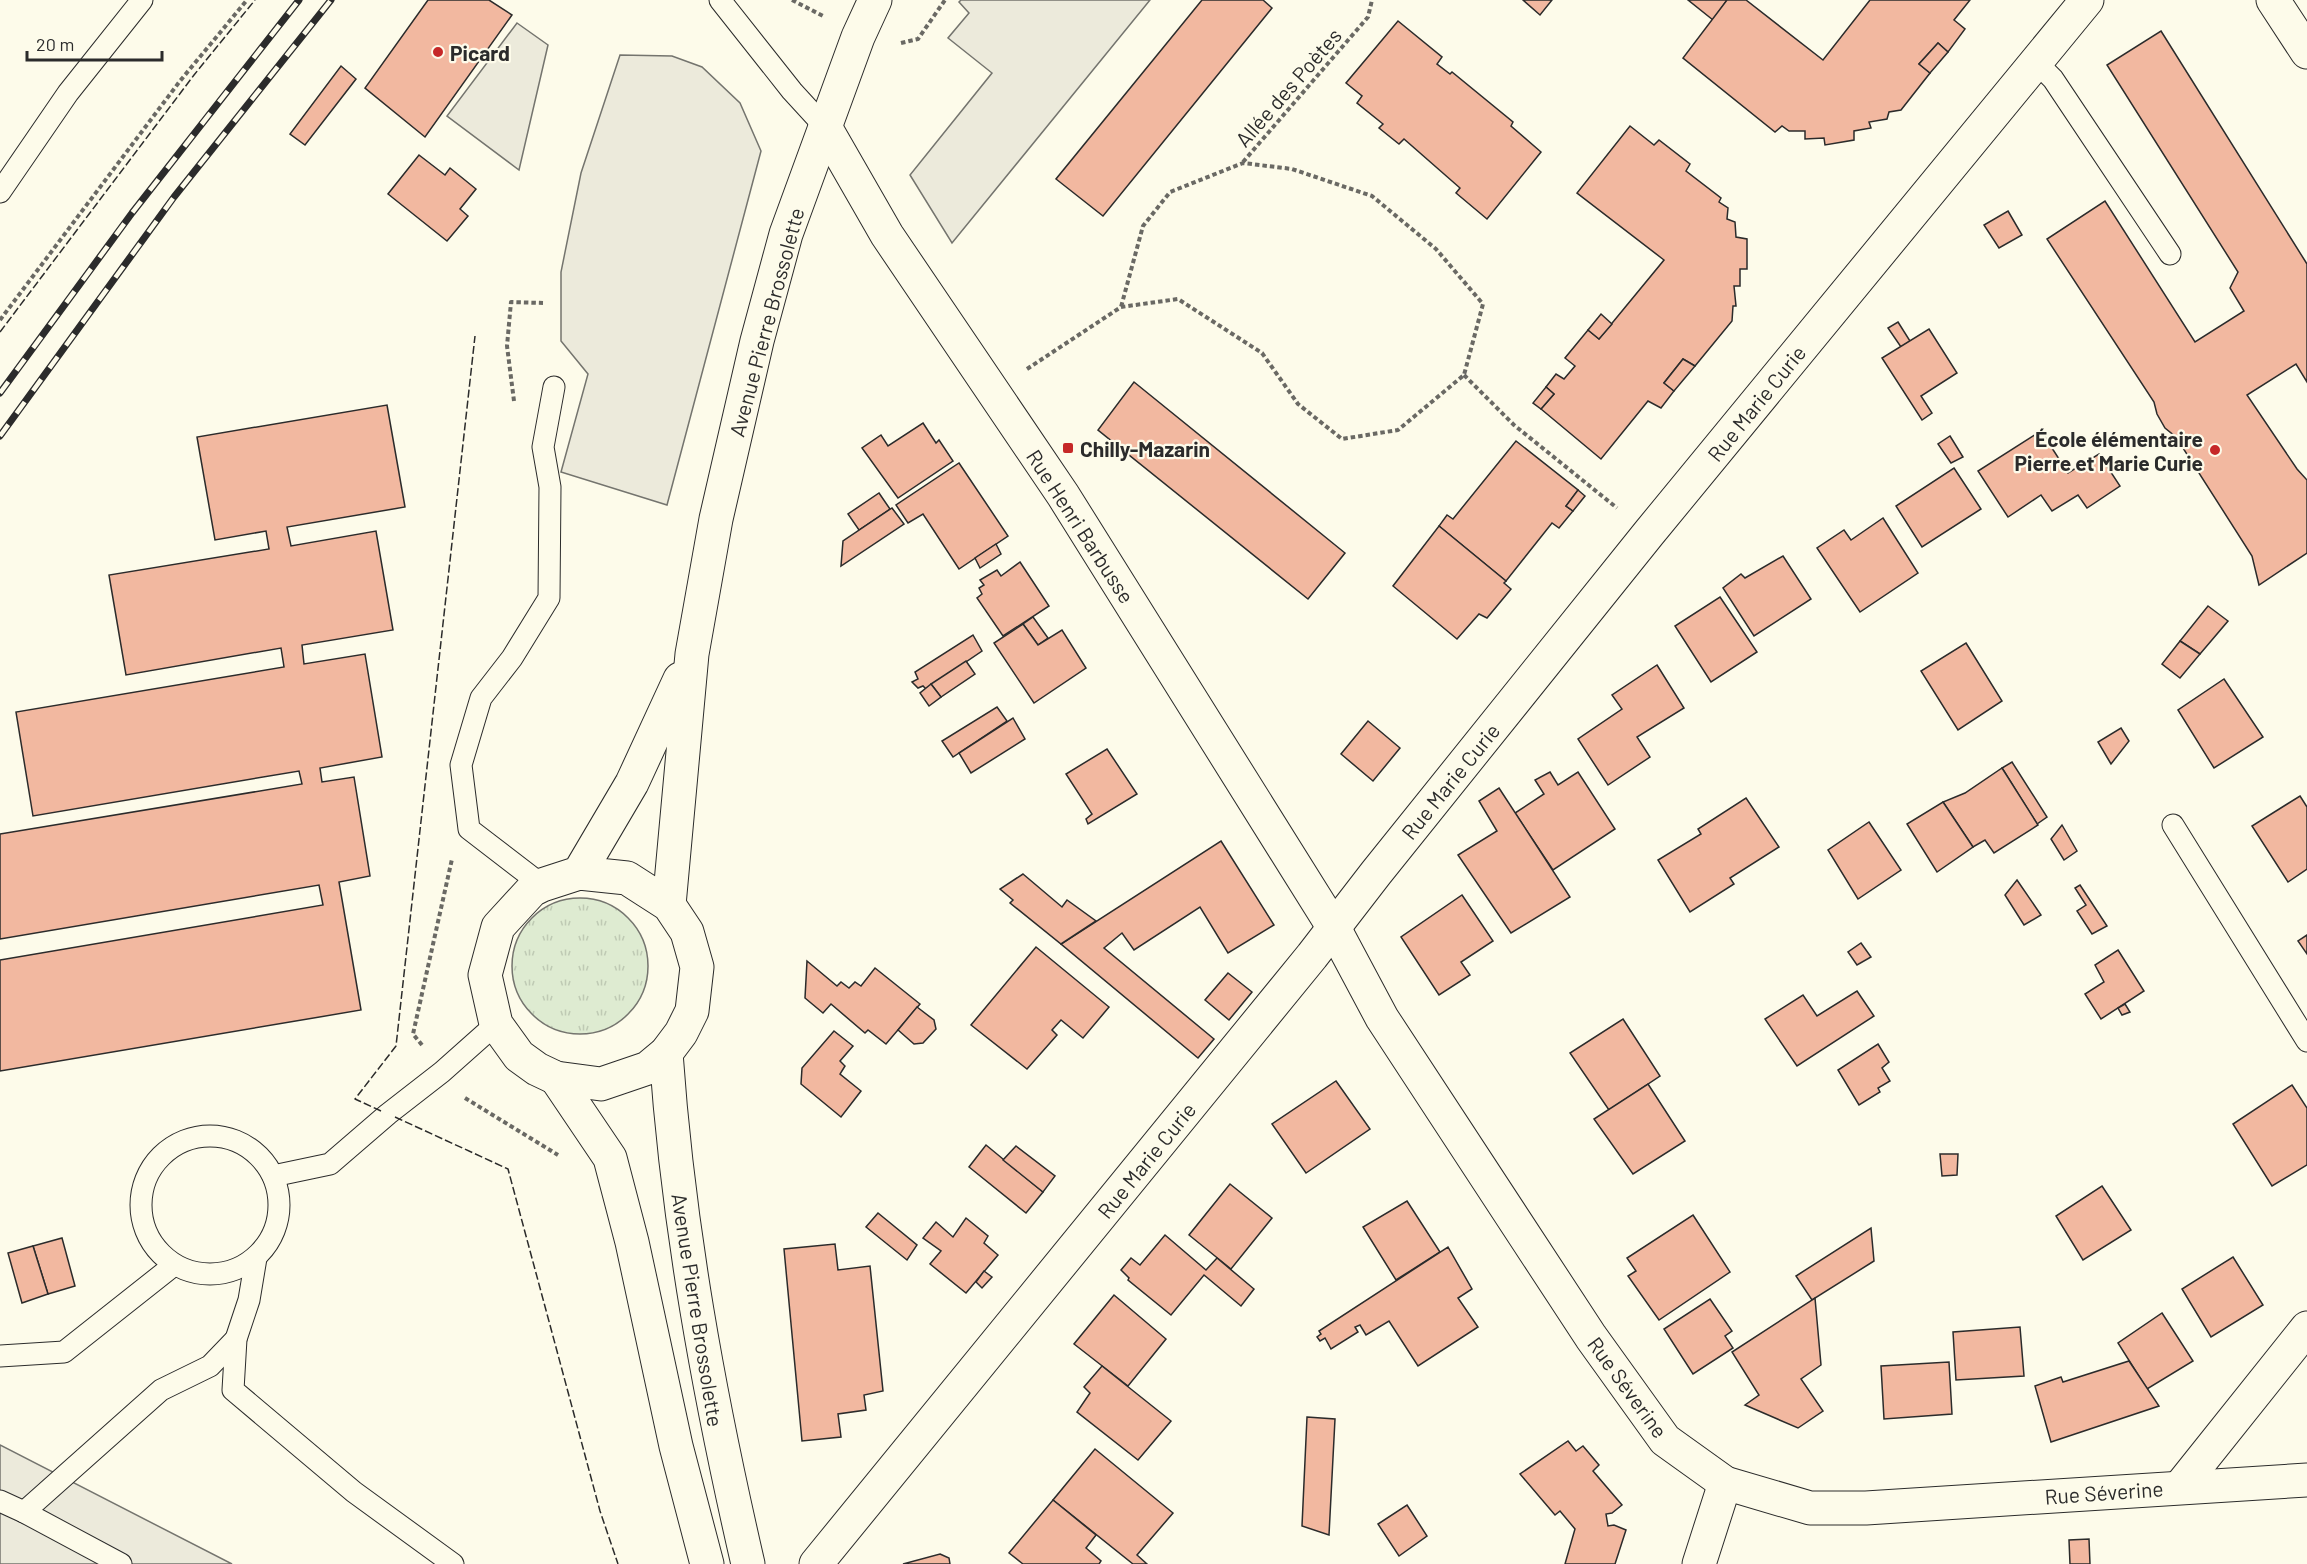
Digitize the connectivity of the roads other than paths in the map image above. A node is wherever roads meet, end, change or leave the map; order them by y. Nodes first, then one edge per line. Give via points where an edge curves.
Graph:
1 (142, 0) edge
2 (720, 0) edge
3 (874, 0) edge
4 (2087, 0) edge
5 (2274, 0) edge
6 (2307, 52) edge
7 (2036, 62) junction
8 (825, 127) junction
9 (0, 192) edge
10 (2170, 254) dead end
11 (554, 387) dead end
12 (692, 654) junction
13 (2173, 825) dead end
14 (579, 873) junction
15 (542, 885) junction
16 (669, 905) junction
17 (1334, 928) junction
18 (496, 1024) junction
19 (2307, 1041) edge
20 (666, 1053) junction
21 (556, 1078) junction
22 (273, 1176) junction
23 (256, 1258) junction
24 (174, 1265) junction
25 (2307, 1328) edge
26 (236, 1339) junction
27 (0, 1356) edge
28 (2307, 1480) edge
29 (1725, 1483) junction
30 (2180, 1487) junction
31 (0, 1501) edge
32 (24, 1512) junction
33 (122, 1564) edge
34 (453, 1564) edge
35 (707, 1564) edge
36 (748, 1564) edge
37 (816, 1564) edge
38 (1699, 1564) edge

1 - 9 lane via 68,93
2 - 8 lane
3 - 8 street, Avenue Pierre Brossolette
4 - 7 street, Rue Marie Curie
5 - 6 street
7 - 10 lane via 2053,80
7 - 17 street, Rue Marie Curie via 1649,533
8 - 12 street, Avenue Pierre Brossolette via 786,234 757,341 716,519
8 - 17 street, Rue Henri Barbusse via 887,235 1069,506
11 - 15 lane via 543,447 550,487 549,598 512,658 481,698 461,765 469,829
12 - 14 street, Avenue Pierre Brossolette via 632,783
12 - 16 street, Avenue Pierre Brossolette
13 - 19 lane
14 - 15 street, Avenue Pierre Brossolette
14 - 16 street, Avenue Pierre Brossolette via 627,878
15 - 18 street, Avenue Pierre Brossolette via 532,890 498,927 485,975
16 - 20 street, Avenue Pierre Brossolette via 687,932 697,967 692,1011
17 - 29 street, Rue Séverine via 1382,1018 1591,1338 1665,1440
17 - 37 street, Rue Marie Curie
18 - 21 street, Avenue Pierre Brossolette via 519,1056
18 - 22 lane via 330,1164
20 - 21 street, Avenue Pierre Brossolette via 648,1068 601,1084
20 - 36 street, Avenue Pierre Brossolette via 683,1227 722,1451
21 - 35 street, Avenue Pierre Brossolette via 610,1158
22 - 23 lane via 280,1198 278,1220 270,1240
22 - 24 lane via 262,1158 246,1144 225,1137 203,1136 182,1141 163,1153 142,1190 140,1212 146,1233 158,1252
23 - 24 lane via 238,1269 216,1275 195,1274
23 - 26 lane via 249,1300
24 - 27 lane via 64,1352
25 - 30 street
26 - 32 lane via 210,1366 161,1390
26 - 34 lane via 233,1390 354,1492
28 - 30 street, Rue Séverine
29 - 30 street, Rue Séverine via 1810,1508 1866,1508
29 - 38 street
31 - 32 lane
32 - 33 lane

